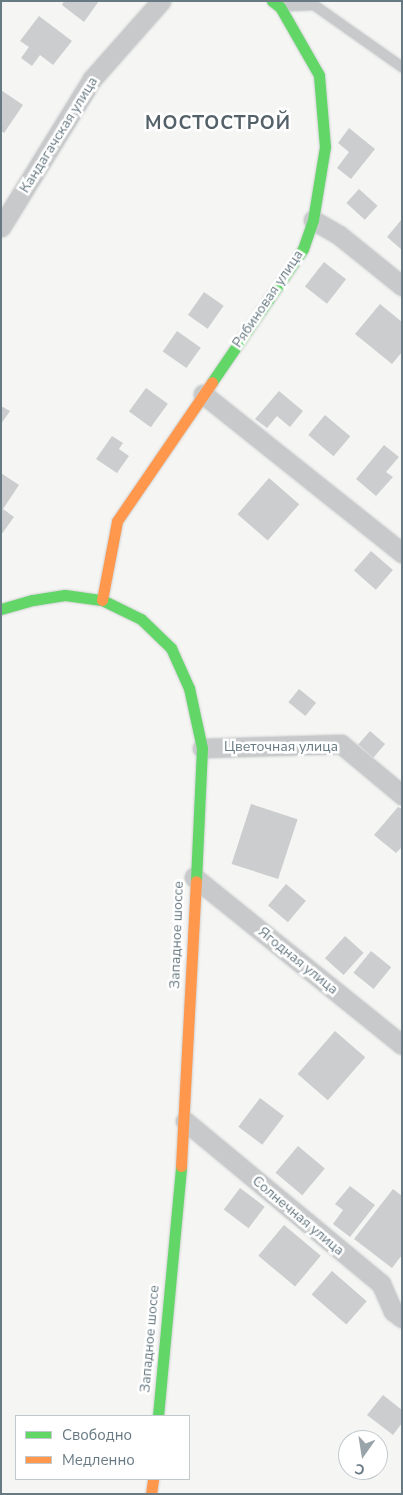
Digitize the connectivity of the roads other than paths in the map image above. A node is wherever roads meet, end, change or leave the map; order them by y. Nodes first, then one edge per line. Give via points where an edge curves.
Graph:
1 (161, 1) edge
2 (276, 4) edge
3 (402, 67) edge
4 (313, 220) junction
5 (1, 227) edge
6 (402, 286) edge
7 (203, 394) junction
8 (402, 553) edge
9 (102, 600) junction
10 (1, 609) edge
11 (202, 748) junction
12 (402, 795) edge
13 (194, 877) junction
14 (402, 1045) edge
15 (185, 1121) junction
16 (402, 1318) edge
17 (158, 1415) edge
18 (152, 1480) edge
19 (151, 1494) edge

1 - 5 street, Кандагачская улица via 92,79
2 - 3 lane via 314,5
2 - 4 main road, Рябиновая улица via 320,75 325,147
4 - 6 street via 339,235
4 - 7 main road, Рябиновая улица via 303,249
7 - 8 street
7 - 9 main road, Рябиновая улица via 116,521
9 - 10 main road, Западное шоссе via 65,595
9 - 11 main road, Западное шоссе via 141,619 171,648 189,688
11 - 12 street, Цветочная улица via 341,744
11 - 13 main road, Западное шоссе
13 - 14 street, Ягодная улица
13 - 15 main road, Западное шоссе
15 - 16 street, Солнечная улица via 381,1284 393,1311
15 - 17 main road, Западное шоссе
18 - 19 main road

